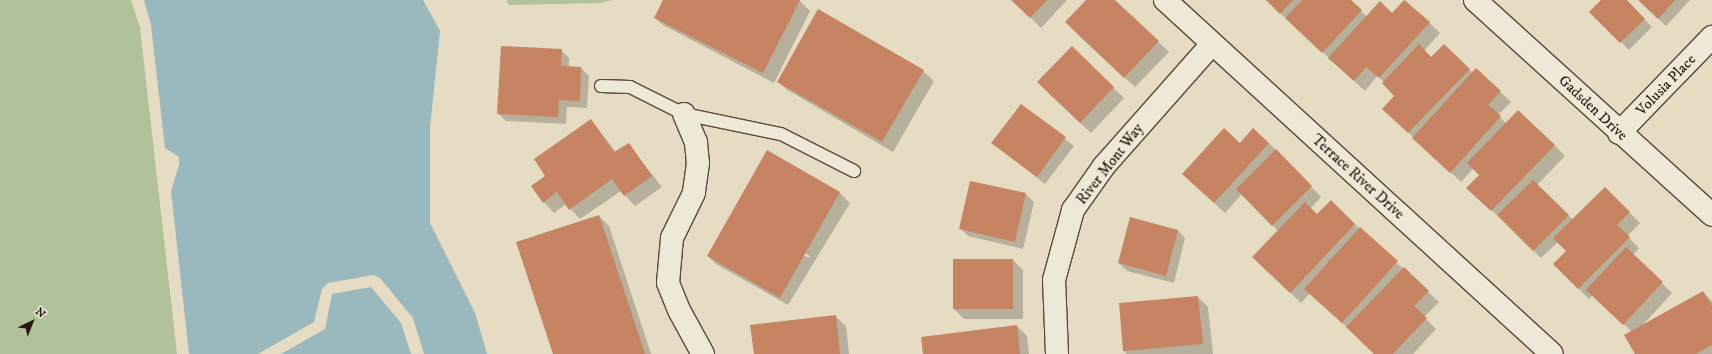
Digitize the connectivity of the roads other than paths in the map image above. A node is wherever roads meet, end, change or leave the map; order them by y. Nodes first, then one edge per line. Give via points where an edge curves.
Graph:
1 (1165, 0) edge
2 (1476, 0) edge
3 (1712, 37) edge
4 (1212, 44) junction
5 (602, 86) dead end
6 (684, 114) junction
7 (1619, 133) junction
8 (854, 171) dead end
9 (1712, 215) edge
10 (703, 354) edge
11 (1057, 354) edge
12 (1552, 354) edge

1 - 4 street, Terrace River Drive
2 - 7 street, Gadsden Drive
3 - 7 street, Volusia Place
4 - 11 street, River Mont Way via 1104,166 1073,210 1054,280
4 - 12 street, Terrace River Drive
5 - 6 lane via 630,87
6 - 8 lane via 781,134
6 - 10 street via 696,142 698,163 694,193 672,238 668,283 680,312
7 - 9 street, Gadsden Drive

